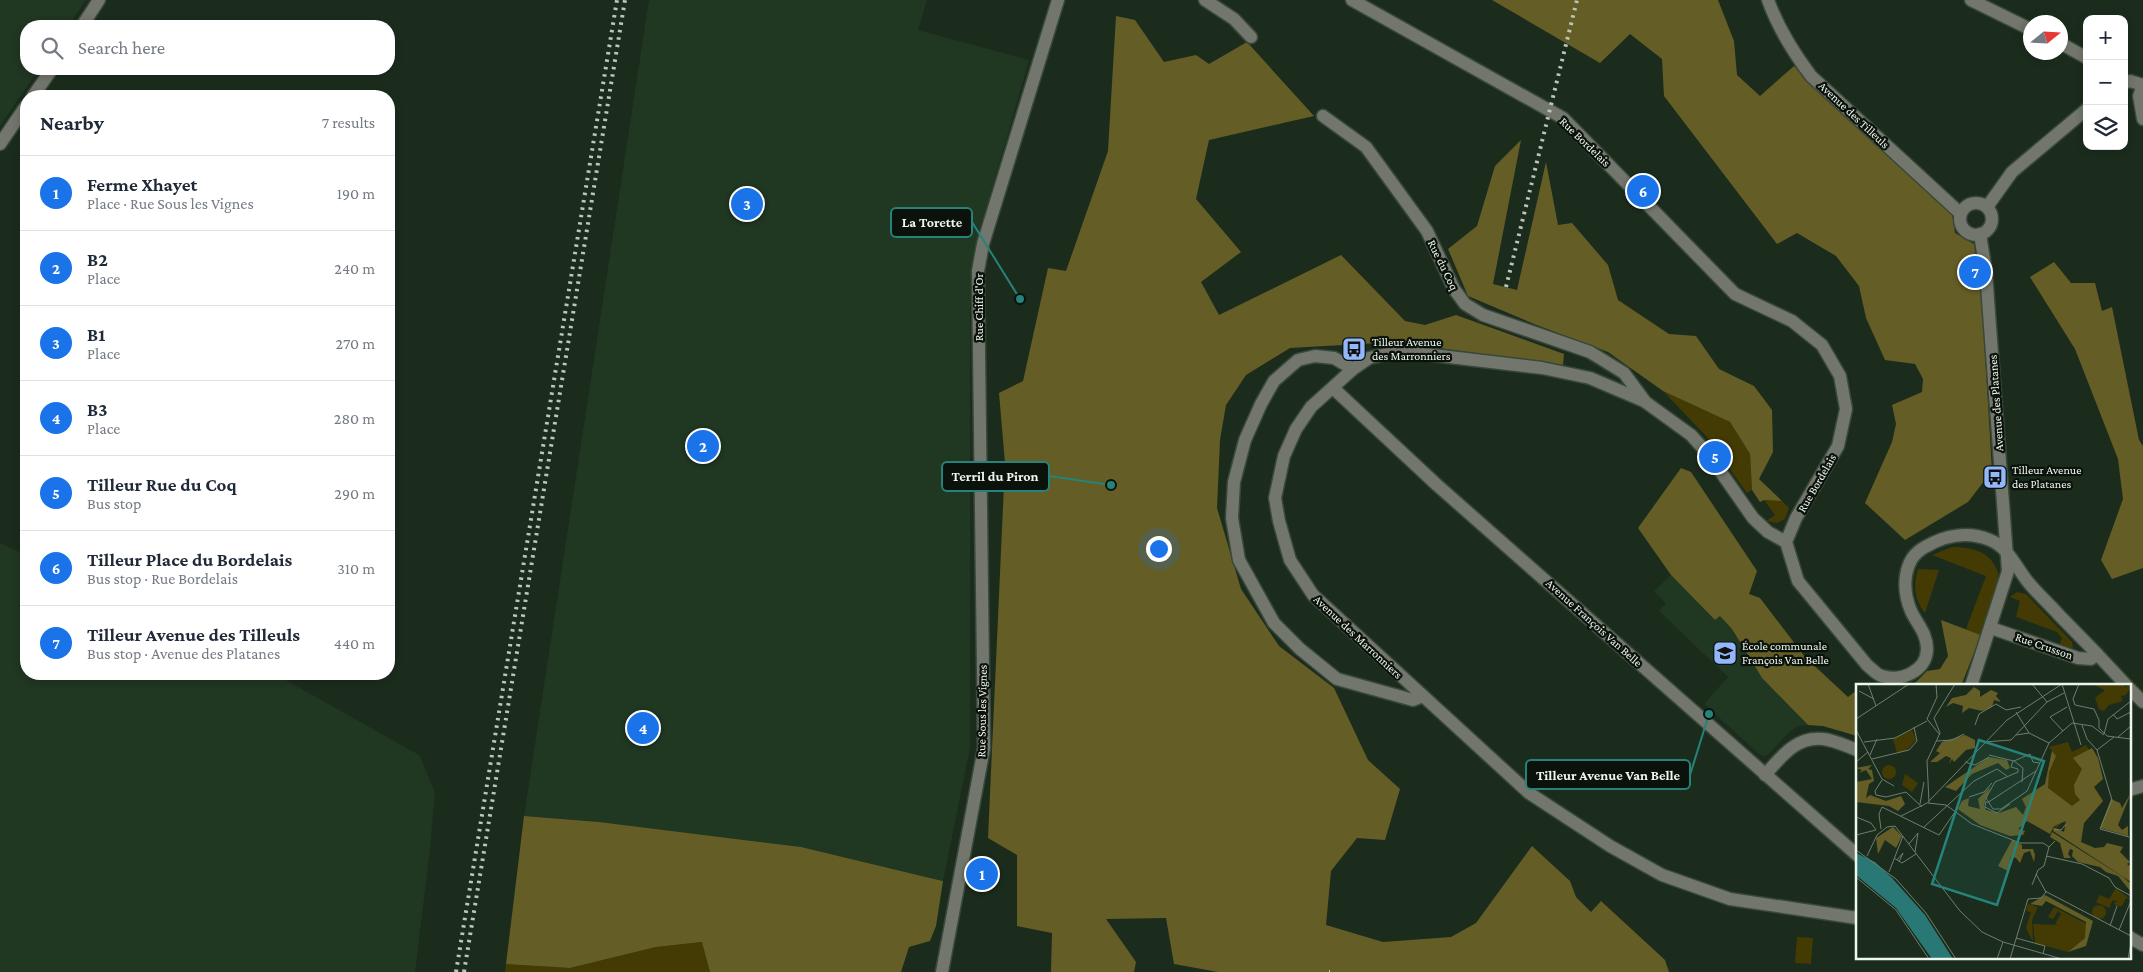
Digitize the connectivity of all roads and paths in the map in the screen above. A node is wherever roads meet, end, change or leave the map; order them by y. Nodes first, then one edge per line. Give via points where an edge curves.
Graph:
1 (99, 0) edge
2 (1058, 0) edge
3 (1205, 0) edge
4 (1352, 0) edge
5 (1768, 0) edge
6 (1971, 0) edge
7 (86, 20) edge
8 (2023, 26) edge
9 (1251, 37) dead end
10 (2068, 47) edge
11 (2083, 56) edge
12 (48, 75) edge
13 (2128, 82) edge
14 (2143, 85) edge
15 (37, 90) edge
16 (2083, 112) edge
17 (20, 115) edge
18 (1323, 116) dead end
19 (2143, 119) edge
20 (0, 144) edge
21 (1987, 207) junction
22 (1960, 213) junction
23 (1980, 234) junction
24 (1352, 369) junction
25 (1333, 388) junction
26 (1644, 401) junction
27 (980, 506) joint
28 (1786, 542) junction
29 (2008, 553) junction
30 (1991, 628) junction
31 (2097, 654) junction
32 (1972, 684) edge
33 (2125, 684) edge
34 (2130, 689) edge
35 (1423, 696) junction
36 (2143, 702) edge
37 (1856, 750) edge
38 (1765, 774) junction
39 (2143, 786) edge
40 (2130, 790) edge
41 (1856, 854) edge
42 (1856, 918) edge
43 (2130, 938) edge
44 (2143, 945) edge
45 (942, 972) edge

1 - 7 street
2 - 27 street, Rue Chiff d'Or via 983,244 978,271
3 - 9 street via 1234,19
4 - 28 street, Rue Bordelais via 1564,118 1735,294 1792,321 1822,345 1840,376 1846,409 1838,446 1796,518
5 - 22 street, Avenue des Tilleuls via 1792,50 1812,76
6 - 8 street
10 - 11 street
12 - 15 street
13 - 14 street
14 - 19 street via 2138,96
16 - 21 street via 2012,172
17 - 20 street
18 - 26 street, Rue du Coq via 1366,147 1427,231 1454,289 1465,304 1483,315 1590,352 1624,374
21 - 22 street via 1972,203
21 - 23 street via 1992,221 1987,231
22 - 23 street via 1963,229 1971,235
23 - 29 street, Avenue des Platanes via 1986,272
24 - 25 street, Avenue des Marronniers
24 - 26 street, Avenue des Marronniers via 1369,358 1399,351 1472,359 1590,378
24 - 35 street via 1334,358 1315,356 1298,360 1274,381 1245,440 1234,482 1232,518 1239,560 1274,623 1337,679 1413,700
25 - 35 street, Avenue des Marronniers via 1311,407 1296,429 1284,456 1275,498 1284,543 1290,560 1313,595
25 - 38 street, Avenue François Van Belle via 1437,485
26 - 28 street, Avenue des Marronniers via 1690,435 1709,455 1753,518
27 - 45 street, Rue Sous les Vignes via 984,748
28 - 29 street via 1798,581 1823,613 1867,665 1881,676 1897,678 1911,674 1920,666 1928,650 1925,635 1911,611 1904,590 1908,564 1923,548 1948,536 1968,535 1991,540
29 - 30 street, Avenue des Platanes via 2008,571
29 - 31 street via 2028,582
30 - 31 street, Rue Crusson via 2078,658 2091,659
30 - 32 street, Avenue des Platanes
31 - 33 street
34 - 36 street
35 - 42 street, Avenue des Marronniers via 1529,793 1610,846 1662,875 1730,899
37 - 38 street via 1823,739 1804,741 1787,750
38 - 41 street, Avenue François Van Belle
39 - 40 street
43 - 44 street

